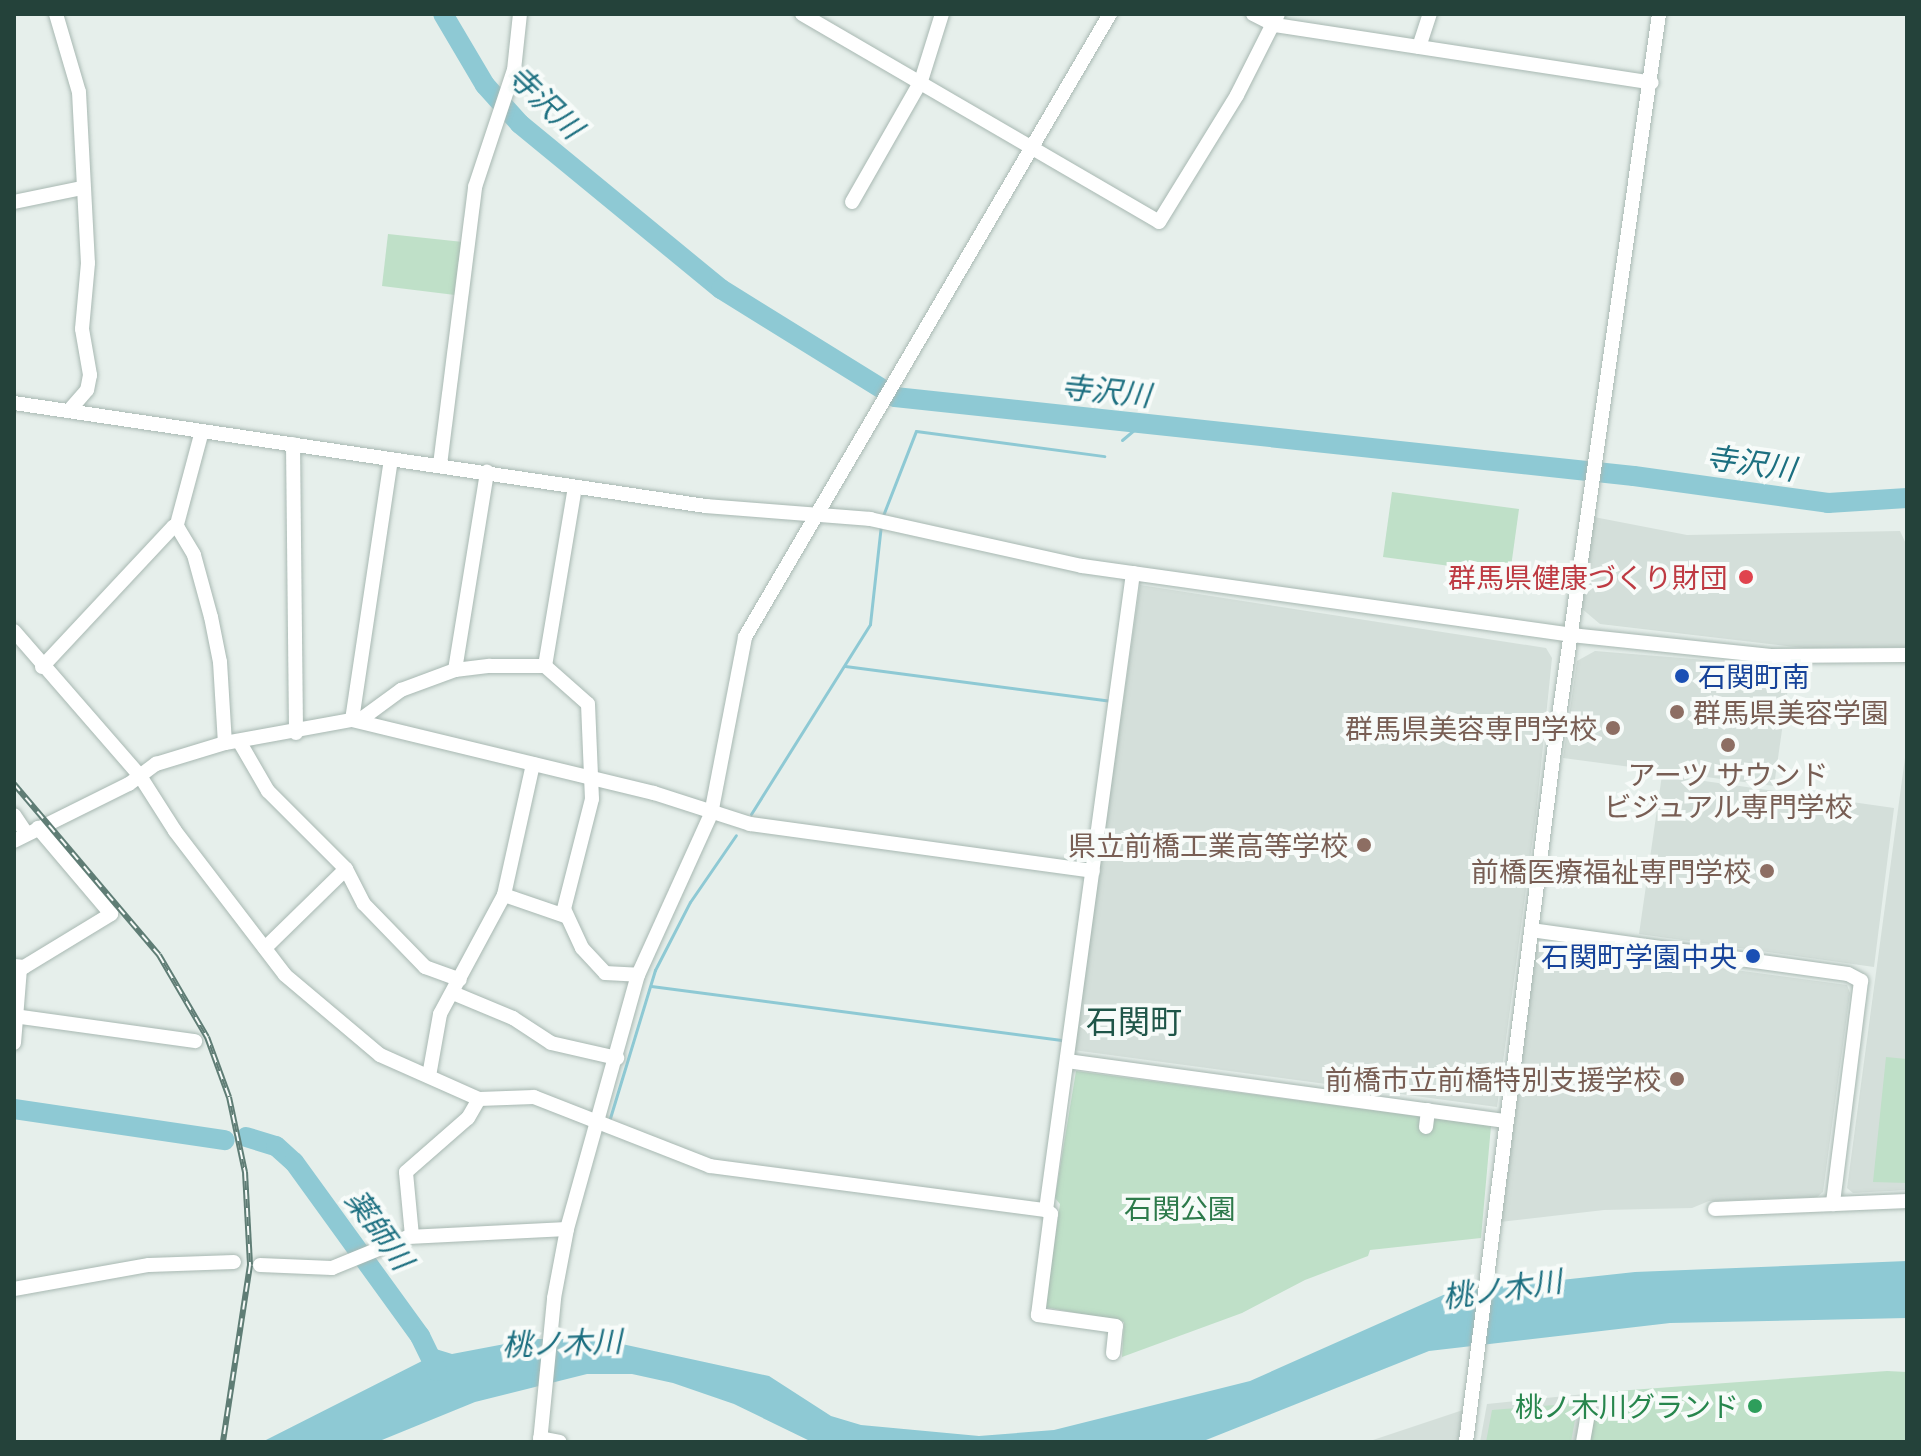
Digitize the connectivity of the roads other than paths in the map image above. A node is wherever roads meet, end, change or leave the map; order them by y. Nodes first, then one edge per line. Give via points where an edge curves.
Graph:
1 (56, 14) edge
2 (520, 14) edge
3 (802, 14) edge
4 (942, 14) edge
5 (1110, 14) edge
6 (1253, 14) edge
7 (1430, 14) edge
8 (1659, 14) edge
9 (1277, 19) edge
10 (1419, 47) junction
11 (921, 81) junction
12 (1652, 83) junction
13 (1032, 148) junction
14 (82, 188) junction
15 (14, 202) edge
16 (852, 202) dead end
17 (14, 403) edge
18 (69, 411) junction
19 (202, 431) junction
20 (293, 444) junction
21 (391, 459) junction
22 (440, 465) junction
23 (487, 472) junction
24 (575, 487) junction
25 (816, 511) junction
26 (176, 528) junction
27 (1133, 573) junction
28 (14, 631) edge
29 (1571, 635) junction
30 (1907, 655) edge
31 (545, 666) junction
32 (42, 667) junction
33 (455, 670) junction
34 (356, 720) junction
35 (296, 733) junction
36 (232, 742) junction
37 (533, 764) junction
38 (140, 776) junction
39 (594, 778) junction
40 (711, 814) junction
41 (14, 815) edge
42 (27, 834) edge
43 (346, 869) junction
44 (1093, 871) junction
45 (504, 895) junction
46 (565, 916) junction
47 (1531, 930) junction
48 (265, 948) junction
49 (17, 967) edge
50 (638, 975) junction
51 (456, 987) junction
52 (16, 1016) edge
53 (195, 1041) dead end
54 (14, 1043) edge
55 (617, 1058) junction
56 (1067, 1061) junction
57 (429, 1076) junction
58 (479, 1099) junction
59 (1428, 1110) junction
60 (1506, 1121) junction
61 (597, 1123) junction
62 (1426, 1127) dead end
63 (1907, 1201) edge
64 (1833, 1204) junction
65 (1715, 1209) dead end
66 (1046, 1210) junction
67 (567, 1229) junction
68 (412, 1236) junction
69 (234, 1262) dead end
70 (260, 1265) dead end
71 (14, 1289) edge
72 (1113, 1353) dead end
73 (1589, 1408) dead end
74 (540, 1435) edge
75 (560, 1442) edge
76 (1466, 1442) edge
77 (1583, 1442) edge

1 - 14 street via 79,92
2 - 22 street via 508,85 475,187
3 - 11 street
4 - 11 street
5 - 13 street
6 - 9 street
7 - 10 street
8 - 12 street
9 - 10 street
9 - 13 street via 1159,222
10 - 12 street
11 - 13 street
11 - 16 street
12 - 29 street
13 - 25 street
14 - 15 street
14 - 18 street via 88,263 82,329 90,375 87,390
17 - 18 street
18 - 19 street
19 - 20 street
19 - 26 street
20 - 21 street
20 - 35 street
21 - 22 street
21 - 34 street
22 - 23 street
23 - 24 street
23 - 33 street
24 - 25 street via 706,506
24 - 31 street
25 - 27 street
25 - 40 street via 745,637
26 - 32 street
26 - 36 street via 194,555 211,617
27 - 29 street
27 - 44 street
28 - 32 street
29 - 30 street via 1771,656
29 - 47 street
31 - 33 street
31 - 39 street via 588,704
32 - 38 street
33 - 34 street via 401,690
34 - 35 street
34 - 37 street
35 - 36 street
36 - 38 street via 156,764
36 - 43 street via 268,791
37 - 39 street
37 - 45 street
38 - 42 street
38 - 48 street via 175,831
39 - 40 street
39 - 46 street
40 - 44 street via 750,824
40 - 50 street
41 - 42 street
42 - 49 street via 111,914
43 - 48 street
43 - 51 street via 364,904 425,967
44 - 56 street
45 - 46 street
45 - 51 street
46 - 50 street via 582,948 605,973
47 - 60 street
47 - 64 street via 1848,974 1861,981
48 - 57 street via 285,975 380,1055
49 - 52 street
50 - 55 street
51 - 55 street via 551,1043
51 - 57 street via 440,1014
52 - 53 street
52 - 54 street
55 - 61 street
56 - 59 street
56 - 66 street
57 - 58 street
58 - 61 street via 534,1097
58 - 68 street via 468,1118 406,1172
59 - 60 street
59 - 62 street
60 - 76 street
61 - 66 street via 710,1166
61 - 67 street
63 - 64 street
64 - 65 street
66 - 72 street via 1051,1214 1038,1315 1116,1326
67 - 68 street
67 - 74 street via 553,1303
68 - 70 street via 323,1269
69 - 71 street via 149,1265
73 - 77 street
74 - 75 street

